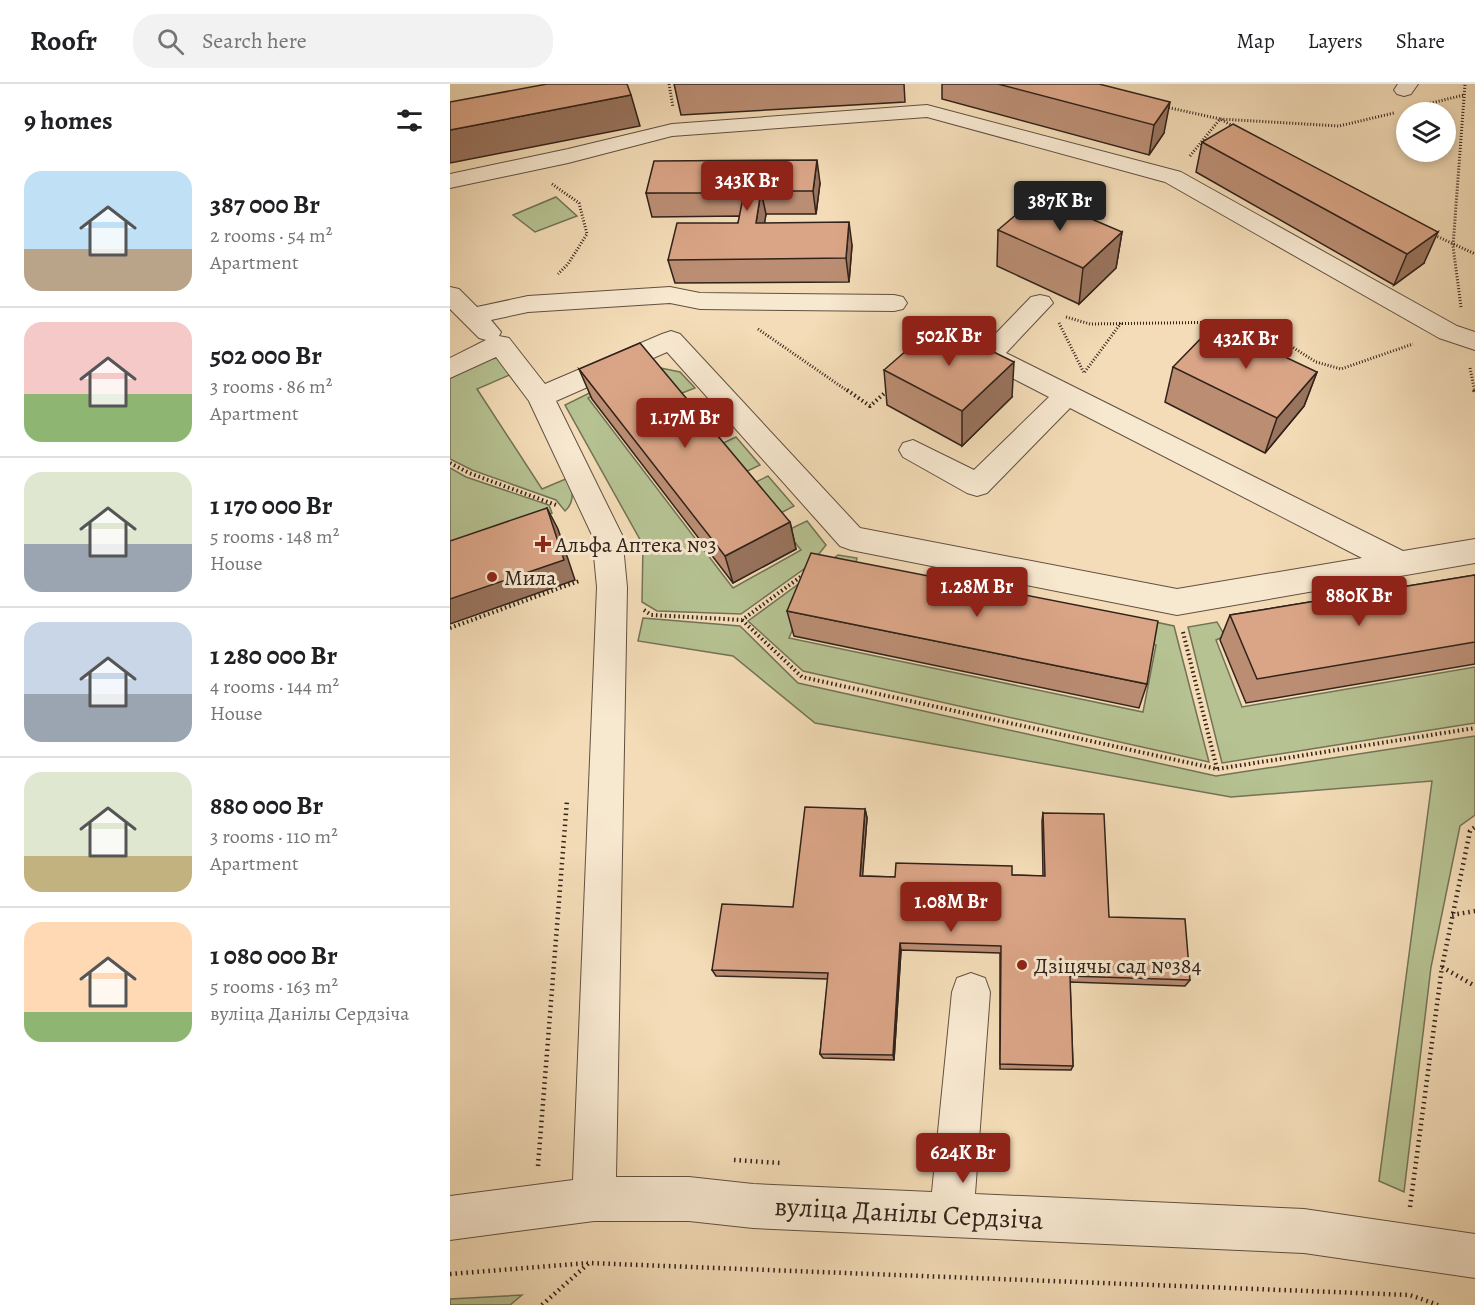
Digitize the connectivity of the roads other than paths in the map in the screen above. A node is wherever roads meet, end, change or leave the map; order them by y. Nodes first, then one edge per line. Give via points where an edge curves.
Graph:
1 (450, 181) edge
2 (450, 295) edge
3 (894, 303) dead end
4 (1053, 311) road end
5 (472, 316) junction
6 (1462, 337) edge
7 (500, 344) junction
8 (450, 369) edge
9 (1067, 395) junction
10 (540, 397) junction
11 (913, 450) dead end
12 (1475, 551) edge
13 (1401, 564) junction
14 (971, 992) dead end
15 (595, 1180) junction
16 (952, 1215) junction
17 (450, 1218) edge
18 (1475, 1256) edge

1 - 6 street via 672,130 927,111 1173,177
2 - 5 street
3 - 5 street via 700,301 670,295 528,304
4 - 9 street via 988,355
5 - 7 street
7 - 8 street
7 - 10 street
9 - 11 street via 977,485
9 - 13 street
10 - 13 street via 671,340 850,538 1178,602
10 - 15 street via 607,535 591,585
12 - 13 street
14 - 16 street
15 - 16 street, вуліца Данілы Сердзіча via 689,1199 753,1206
15 - 17 street, вуліца Данілы Сердзіча
16 - 18 street, вуліца Данілы Сердзіча via 1304,1231

